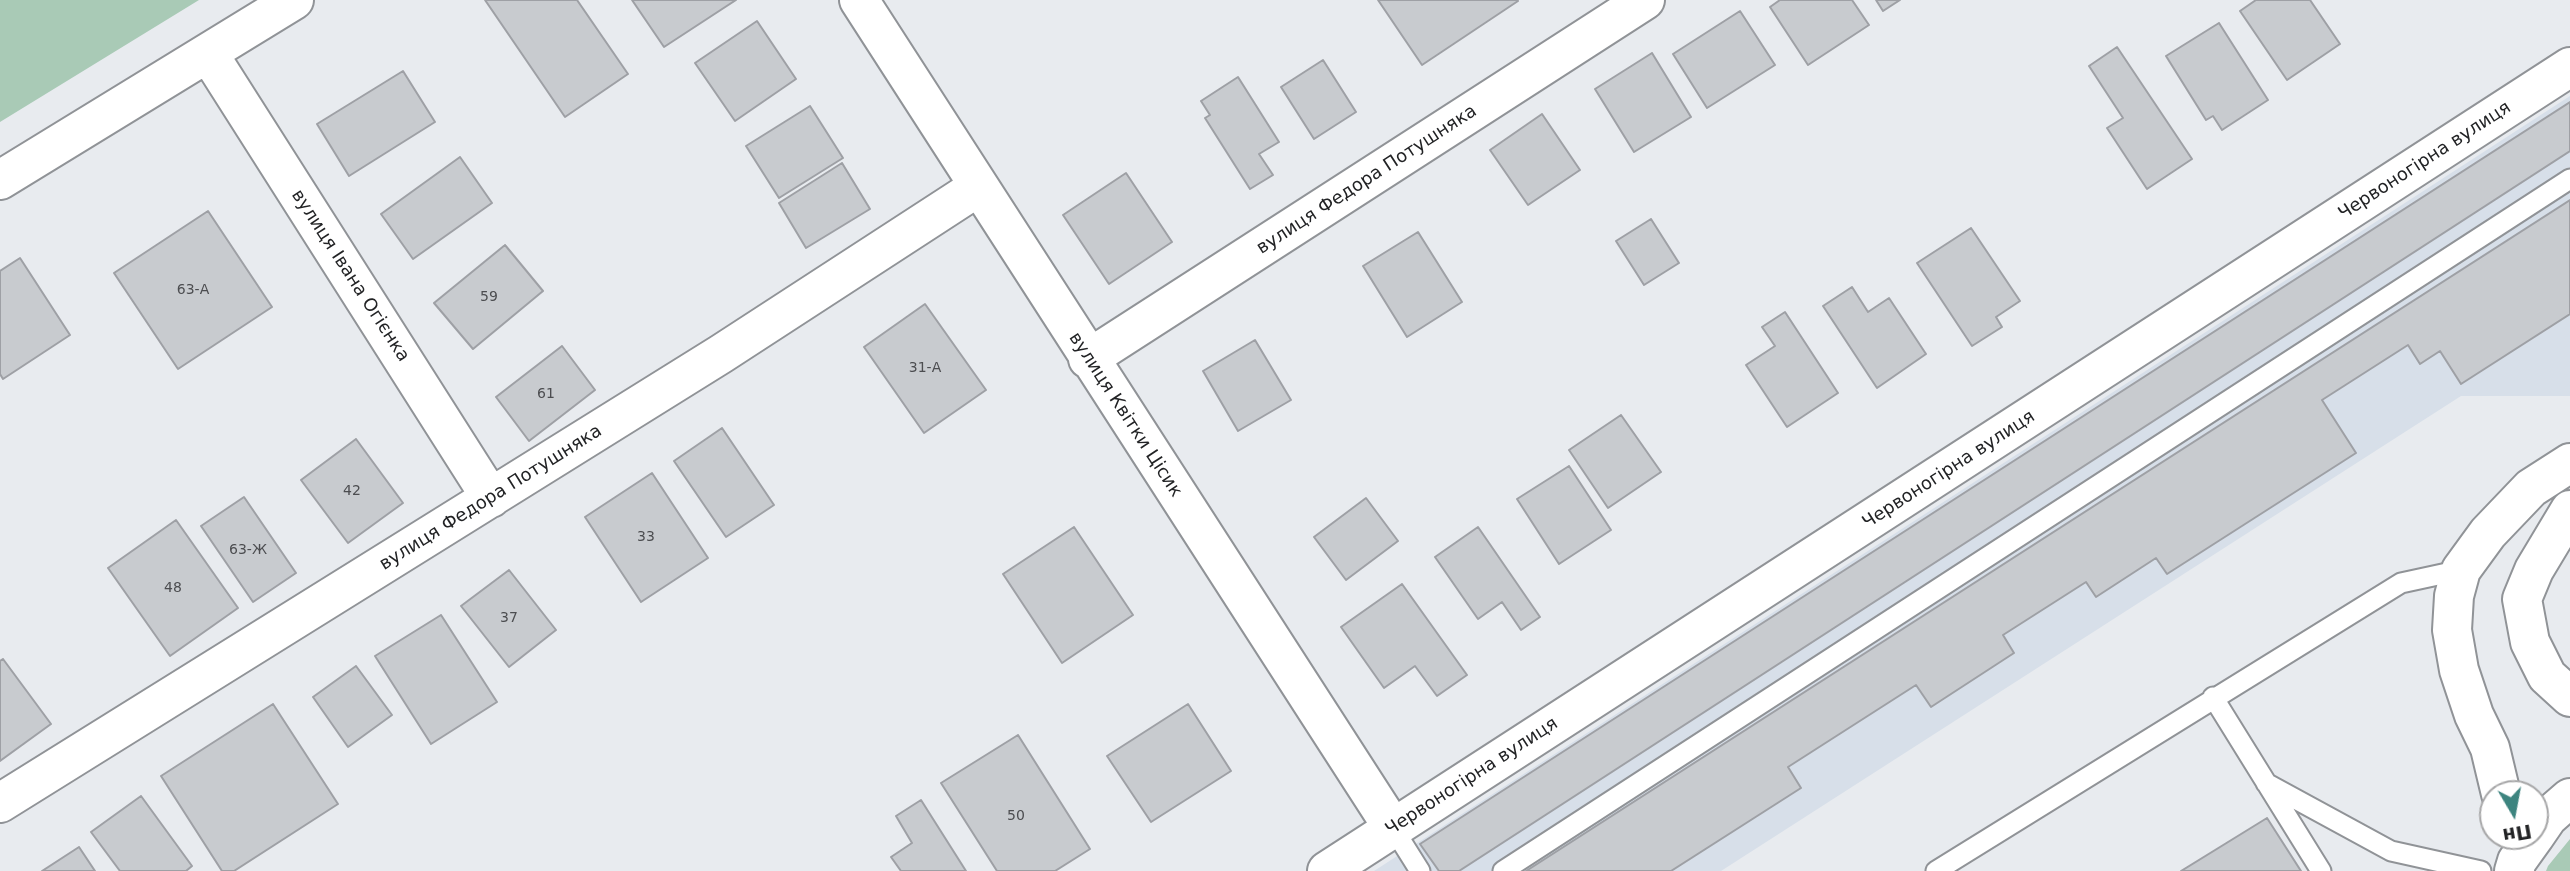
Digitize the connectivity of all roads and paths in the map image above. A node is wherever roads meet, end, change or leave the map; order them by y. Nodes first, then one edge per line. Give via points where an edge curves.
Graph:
1 (293, 0) edge
2 (859, 0) edge
3 (1645, 0) edge
4 (208, 53) junction
5 (2570, 67) edge
6 (2570, 179) edge
7 (0, 180) edge
8 (978, 187) junction
9 (1088, 359) junction
10 (2570, 463) edge
11 (491, 498) junction
12 (2570, 510) edge
13 (2462, 570) junction
14 (2570, 697) edge
15 (2213, 698) junction
16 (2498, 780) edge
17 (2266, 783) junction
18 (2570, 798) edge
19 (0, 803) edge
20 (2549, 816) edge
21 (1393, 828) junction
22 (1326, 871) edge
23 (1420, 871) edge
24 (1503, 871) edge
25 (1936, 871) edge
26 (2321, 871) edge
27 (2482, 871) edge

1 - 4 main road
2 - 8 main road, вулиця Квітки Цісик
3 - 9 main road, вулиця Федора Потушняка
4 - 7 main road
4 - 11 main road, вулиця Івана Огієнка
5 - 21 main road, Червоногірна вулиця
6 - 24 lane
8 - 9 main road, вулиця Квітки Цісик
8 - 11 main road, вулиця Федора Потушняка
9 - 21 main road, вулиця Квітки Цісик
10 - 13 main road via 2531,488 2488,533
11 - 19 main road, вулиця Федора Потушняка
12 - 14 main road via 2522,599 2530,642 2547,676
13 - 15 lane via 2401,583
13 - 16 main road via 2452,630 2459,670
15 - 17 lane
15 - 25 lane
17 - 26 lane
17 - 27 lane via 2391,851
18 - 20 main road
21 - 22 main road, Червоногірна вулиця
21 - 23 lane

